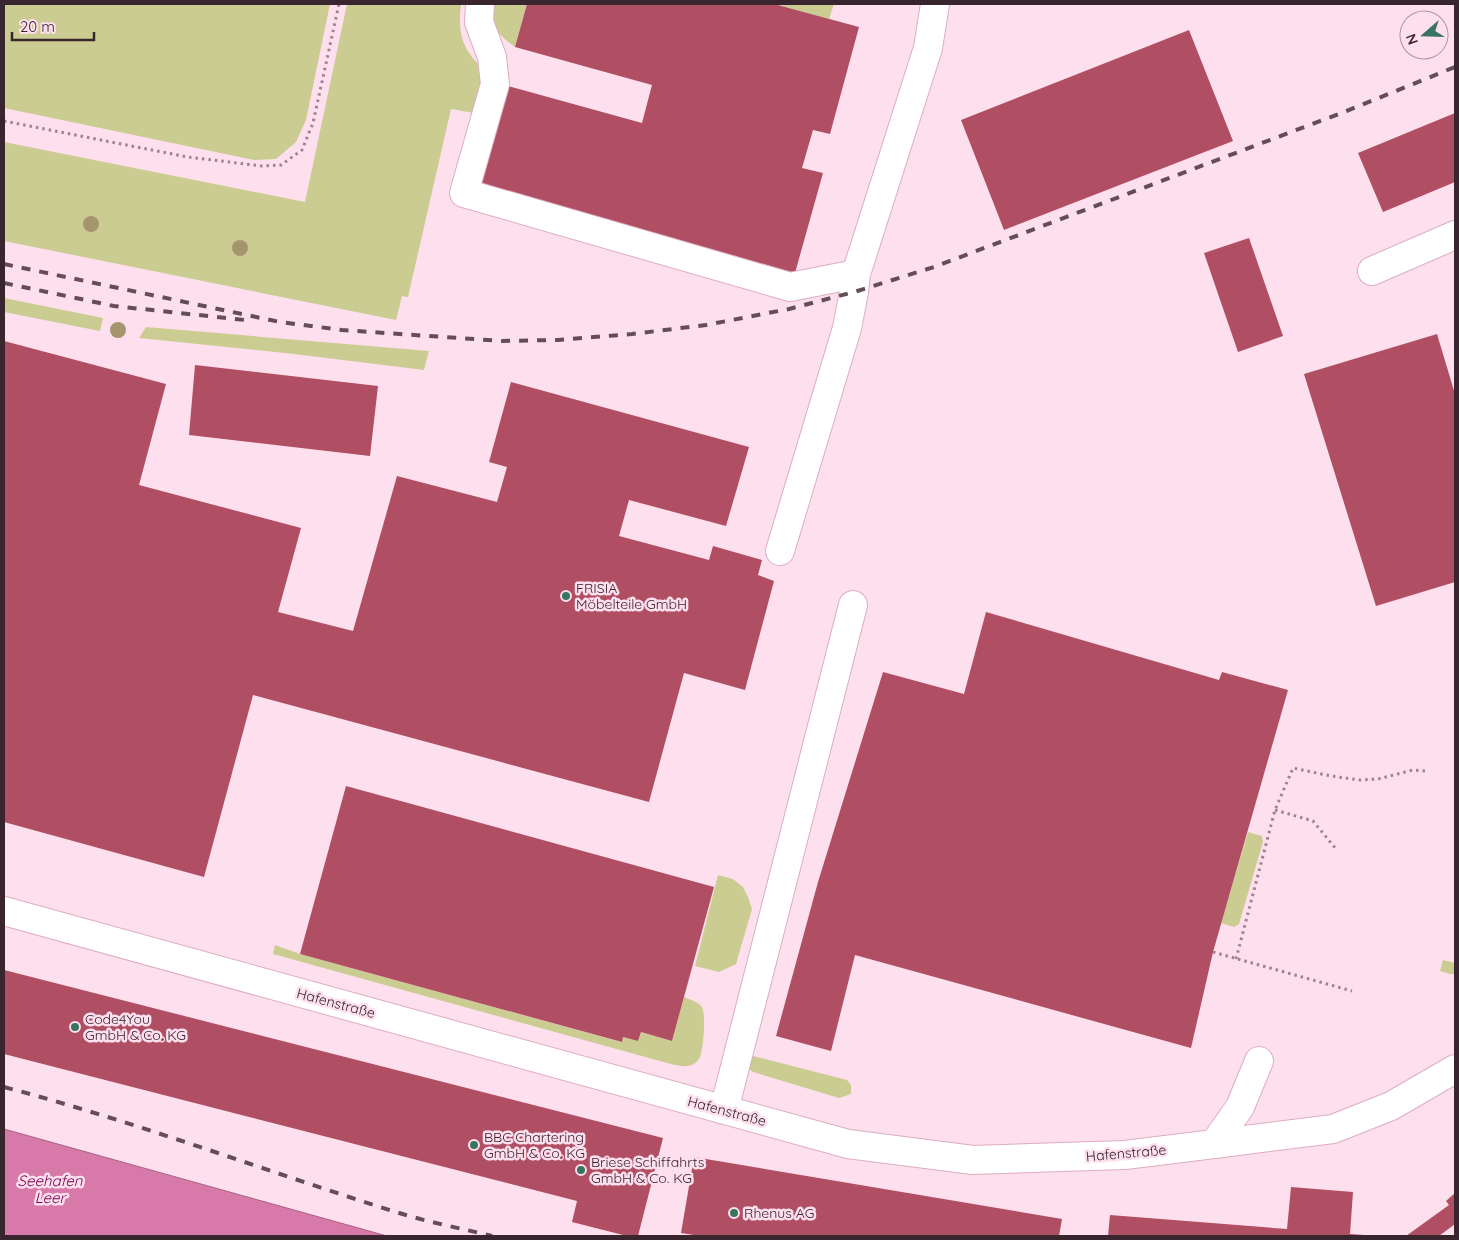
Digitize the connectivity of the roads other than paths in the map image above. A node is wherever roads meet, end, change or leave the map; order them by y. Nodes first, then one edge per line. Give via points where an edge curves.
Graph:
1 (480, 4) edge
2 (935, 4) edge
3 (1455, 235) edge
4 (1372, 271) dead end
5 (856, 274) junction
6 (780, 551) dead end
7 (853, 605) dead end
8 (4, 911) edge
9 (1259, 1061) dead end
10 (1455, 1069) edge
11 (724, 1110) junction
12 (1214, 1144) junction

1 - 5 street via 479,22 492,57 495,84 464,193 790,286
2 - 5 street via 928,48
3 - 4 street
5 - 6 street via 847,328
7 - 11 street
8 - 11 street, Hafenstraße
9 - 12 street via 1240,1107
10 - 12 street, Hafenstraße via 1392,1106 1333,1129
11 - 12 street, Hafenstraße via 848,1144 973,1160 1125,1155

